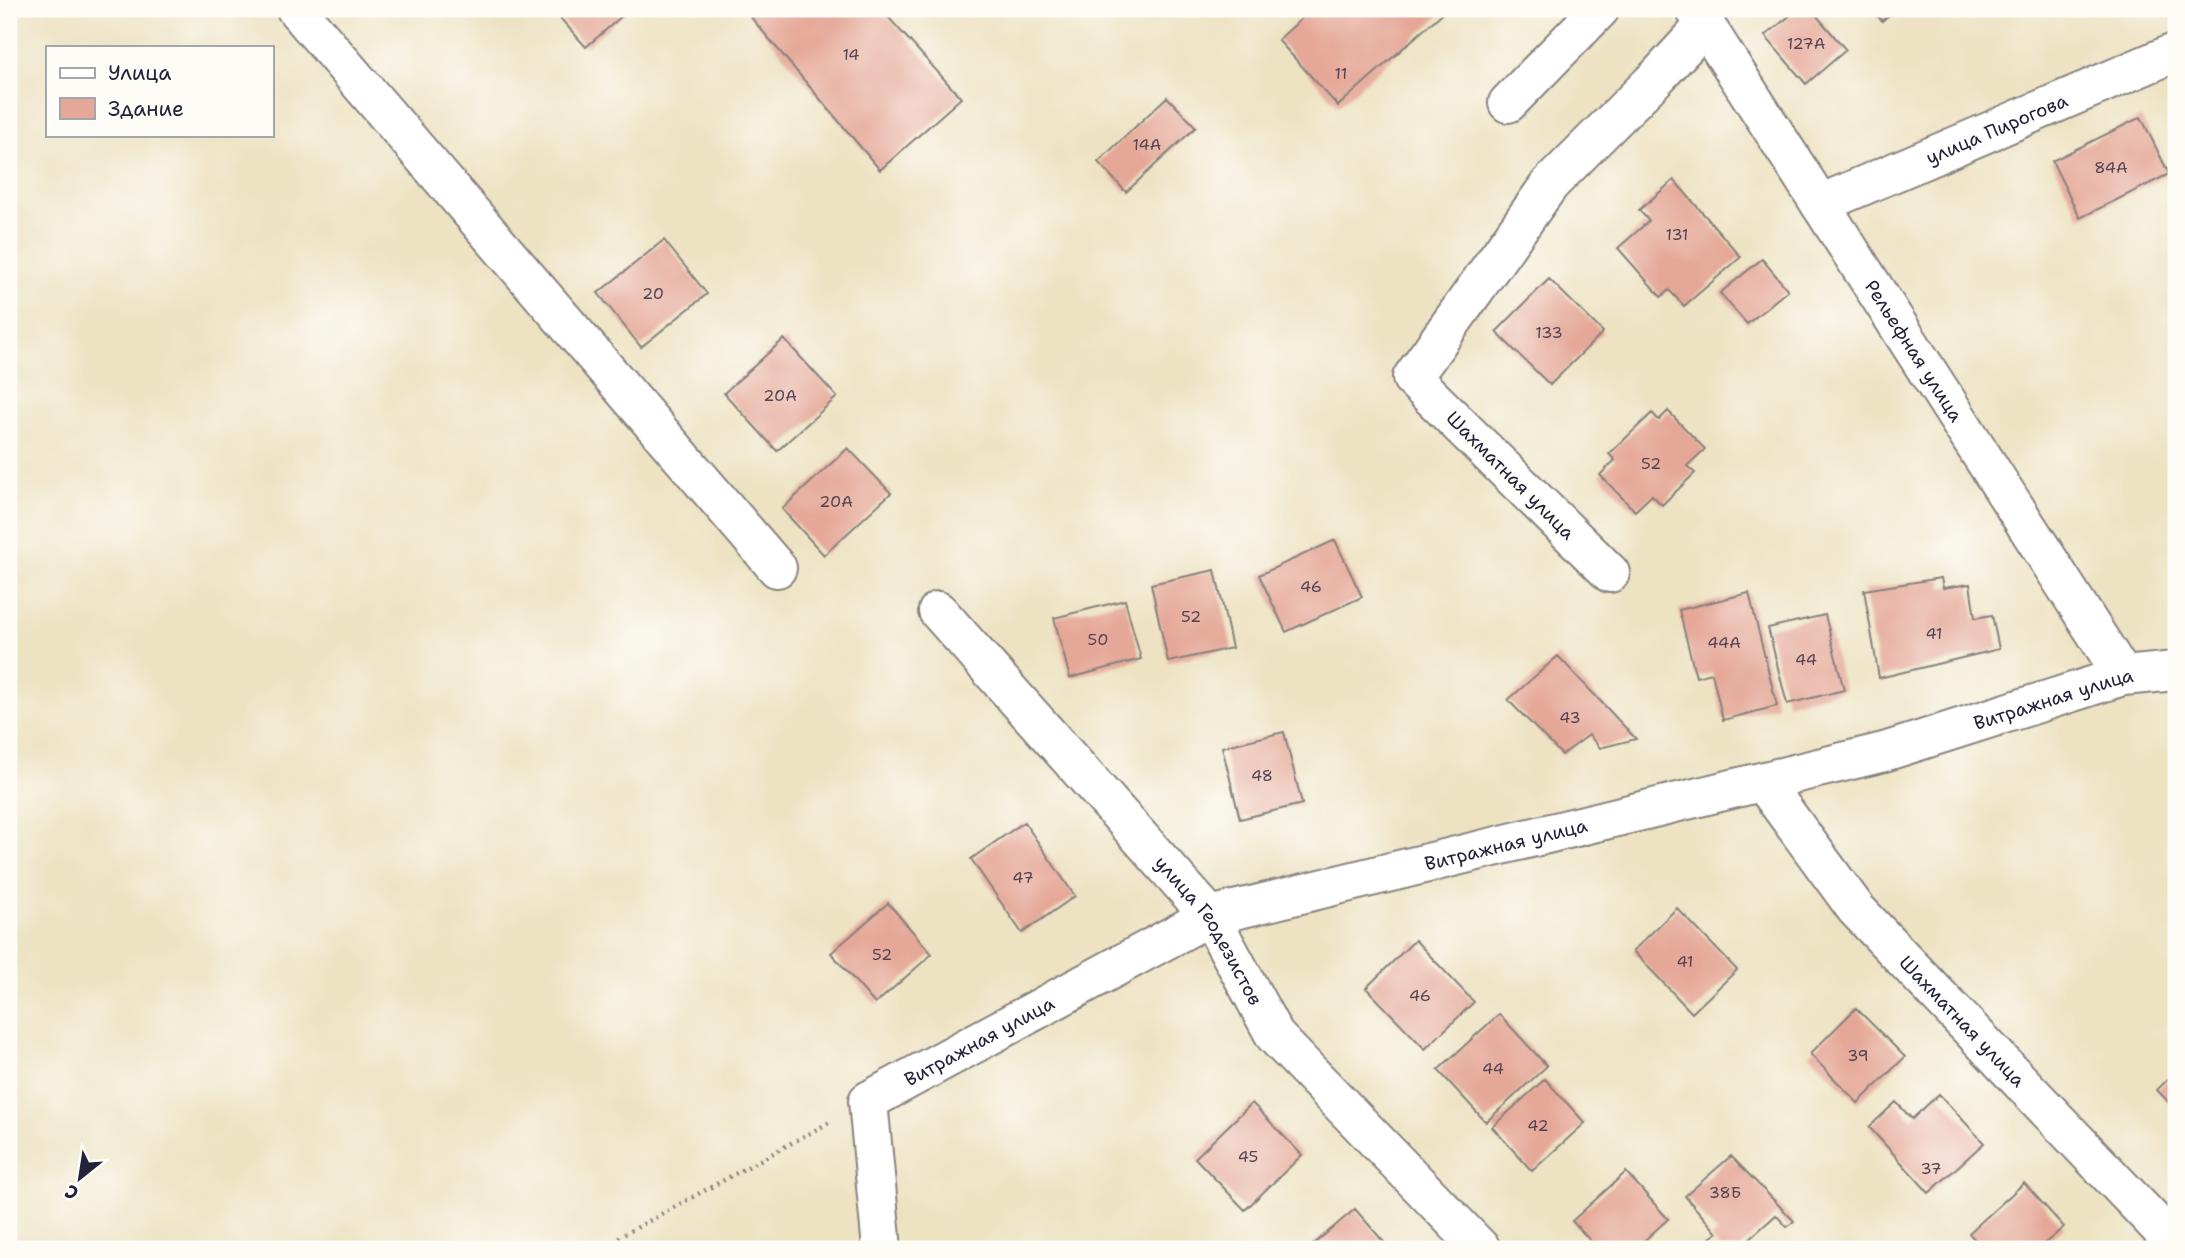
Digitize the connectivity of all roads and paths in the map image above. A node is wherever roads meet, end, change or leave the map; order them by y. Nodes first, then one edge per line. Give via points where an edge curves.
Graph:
1 (296, 9) edge
2 (1600, 9) edge
3 (1700, 17) edge
4 (2176, 52) edge
5 (1508, 103) dead end
6 (1819, 204) junction
7 (777, 568) dead end
8 (1610, 573) dead end
9 (938, 611) dead end
10 (2176, 671) edge
11 (2123, 676) junction
12 (1763, 782) junction
13 (1210, 916) junction
14 (868, 1101) junction
15 (2176, 1245) edge
16 (612, 1249) edge
17 (882, 1249) edge
18 (1481, 1249) edge

1 - 7 street
2 - 5 street
3 - 6 street, Рельефная улица
3 - 8 street, Шахматная улица via 1550,184 1412,377
4 - 6 street, улица Пирогова
6 - 11 street, Рельефная улица
9 - 13 street, улица Геодезистов
10 - 11 street, Витражная улица
11 - 12 street, Витражная улица via 1884,752
12 - 13 street, Витражная улица
12 - 15 street, Шахматная улица via 1856,909
13 - 14 street, Витражная улица
13 - 18 street, улица Геодезистов via 1275,1036
14 - 16 path via 614,1240
14 - 17 street

